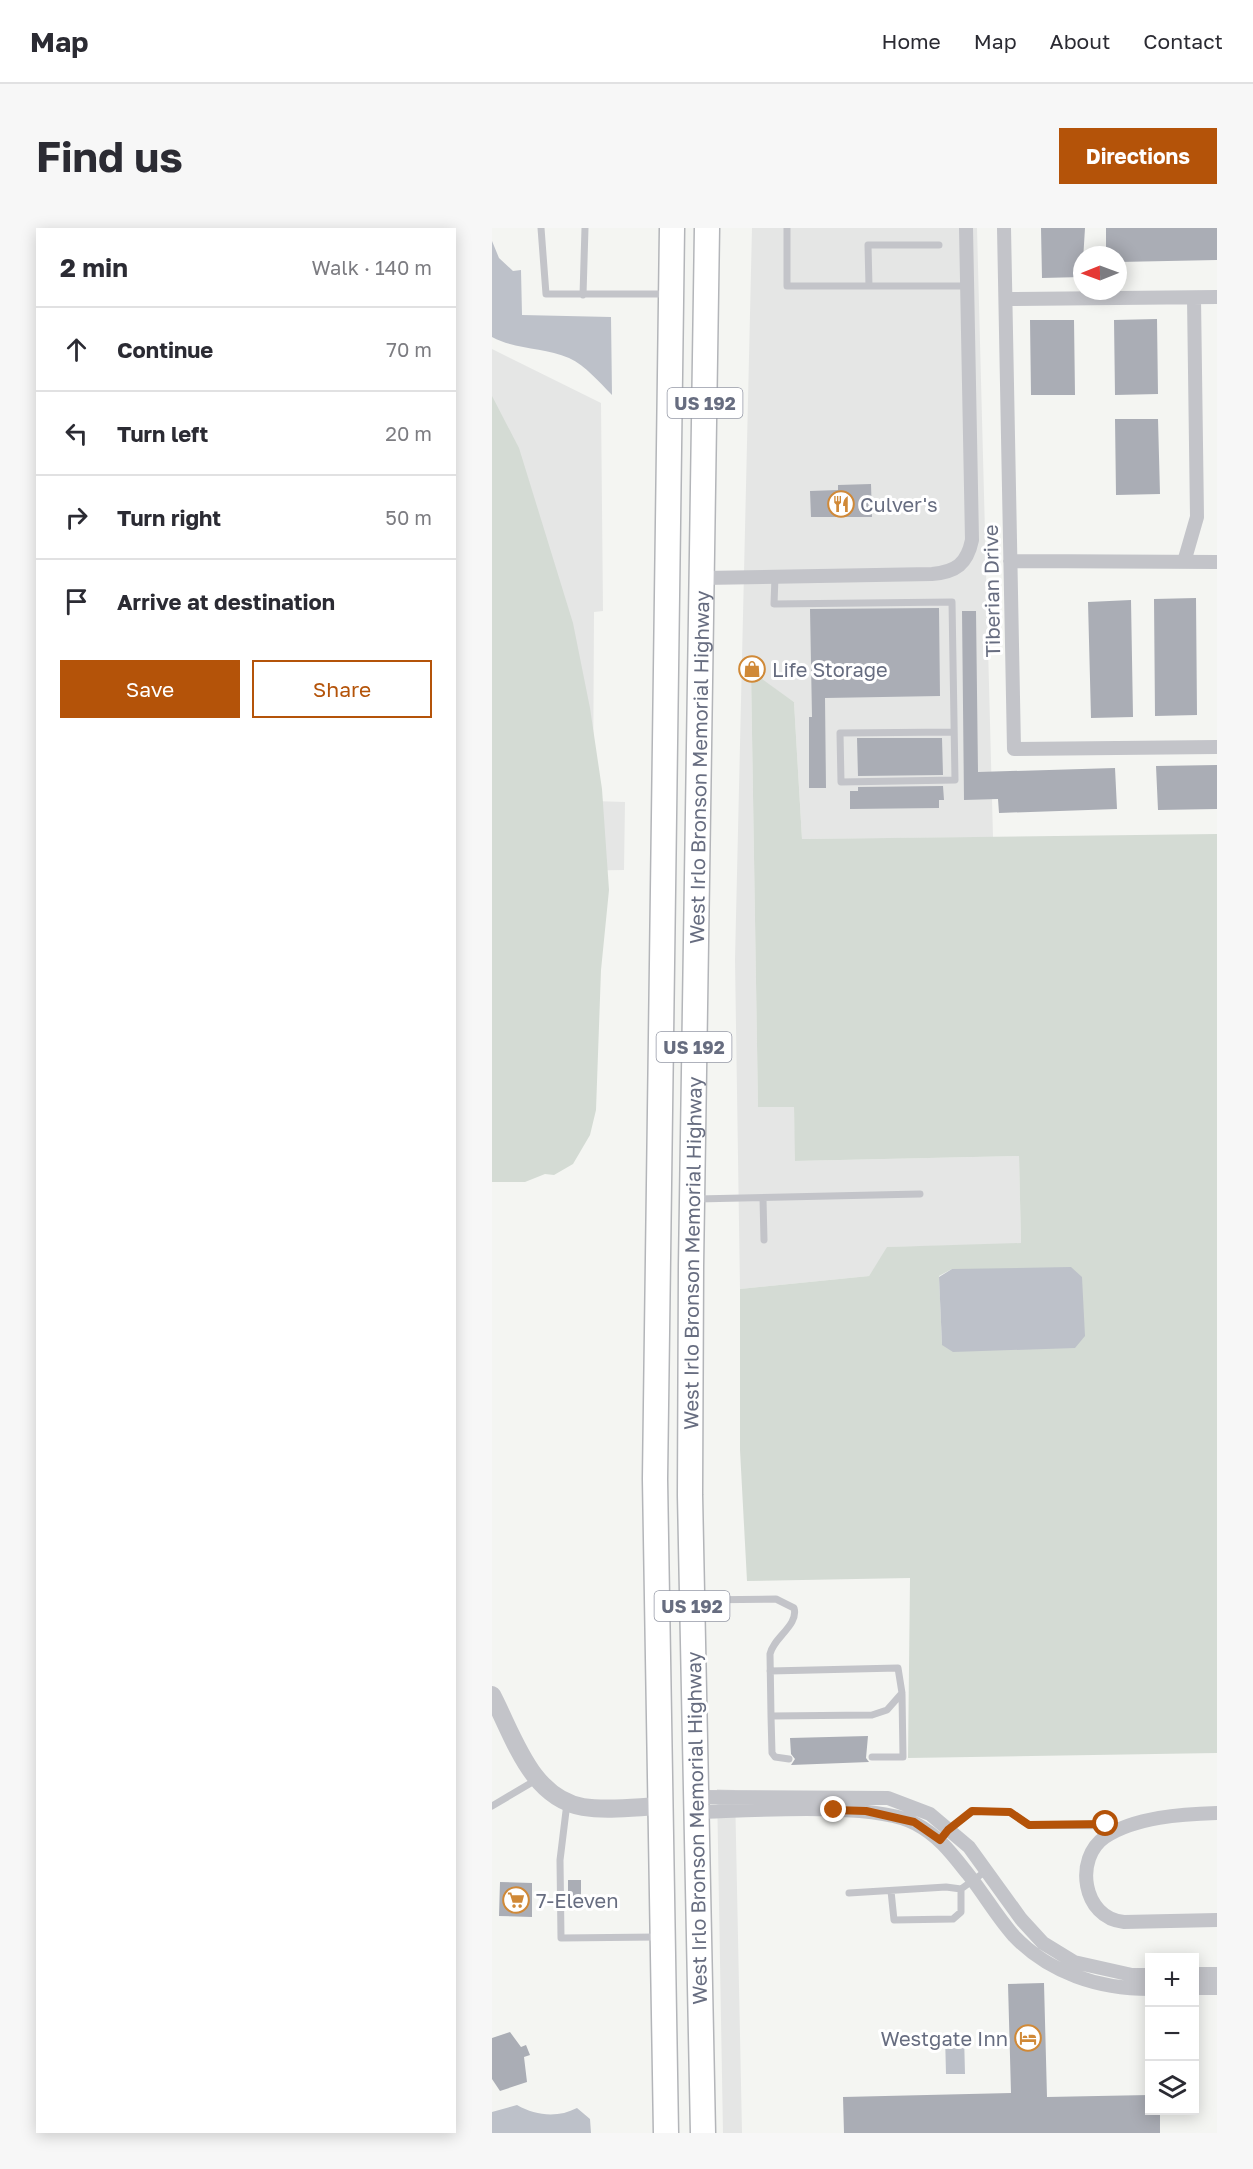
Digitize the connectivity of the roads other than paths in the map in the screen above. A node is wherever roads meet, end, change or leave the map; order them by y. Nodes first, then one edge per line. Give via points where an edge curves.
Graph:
1 (541, 228) edge
2 (585, 228) edge
3 (672, 228) edge
4 (707, 228) edge
5 (787, 228) edge
6 (966, 228) edge
7 (1004, 228) edge
8 (939, 245) dead end
9 (869, 286) junction
10 (967, 286) junction
11 (672, 294) junction
12 (583, 295) junction
13 (1217, 297) edge
14 (1194, 298) junction
15 (1006, 299) junction
16 (668, 524) junction
17 (1010, 561) junction
18 (1184, 562) junction
19 (1217, 562) edge
20 (775, 577) junction
21 (703, 578) junction
22 (667, 585) junction
23 (702, 643) junction
24 (954, 732) junction
25 (1217, 747) edge
26 (659, 1118) junction
27 (920, 1194) dead end
28 (692, 1199) junction
29 (763, 1199) junction
30 (657, 1200) junction
31 (764, 1240) dead end
32 (691, 1268) junction
33 (692, 1600) junction
34 (770, 1671) junction
35 (902, 1693) junction
36 (492, 1695) edge
37 (771, 1716) junction
38 (660, 1750) junction
39 (872, 1757) dead end
40 (789, 1759) dead end
41 (537, 1779) junction
42 (567, 1803) junction
43 (695, 1805) junction
44 (492, 1806) edge
45 (661, 1806) junction
46 (1217, 1813) edge
47 (1131, 1827) junction
48 (944, 1835) junction
49 (986, 1871) junction
50 (697, 1876) junction
51 (973, 1880) junction
52 (961, 1889) junction
53 (891, 1891) junction
54 (849, 1893) dead end
55 (1217, 1920) edge
56 (661, 1936) junction
57 (1199, 1974) edge
58 (1217, 1974) edge
59 (1145, 1975) edge
60 (1199, 1988) edge
61 (1217, 1988) edge
62 (1145, 1989) edge
63 (666, 2133) edge
64 (703, 2133) edge

1 - 12 lane via 546,294
2 - 12 lane
3 - 11 highway, West Irlo Bronson Memorial Highway / US 192
4 - 21 highway, West Irlo Bronson Memorial Highway / US 192
5 - 9 lane via 787,286
6 - 10 street
7 - 15 street, Tiberian Drive
8 - 9 lane via 868,245
9 - 10 lane
10 - 20 street via 972,540 965,560 951,571 932,574
11 - 12 lane
11 - 16 highway, West Irlo Bronson Memorial Highway / US 192
13 - 14 street
14 - 15 street
14 - 18 street via 1197,517
15 - 17 street, Tiberian Drive
16 - 21 highway via 686,560
16 - 22 highway, West Irlo Bronson Memorial Highway / US 192
17 - 18 street
17 - 25 street, Tiberian Drive via 1014,749
18 - 19 street
20 - 21 street
20 - 24 lane via 774,604 952,602
21 - 23 highway, West Irlo Bronson Memorial Highway / US 192
22 - 23 highway via 680,590 688,601
22 - 26 highway, West Irlo Bronson Memorial Highway / US 192
23 - 28 highway, West Irlo Bronson Memorial Highway / US 192
24 - 24 lane via 955,780 841,782 840,733
26 - 28 highway via 672,1173
26 - 30 highway, West Irlo Bronson Memorial Highway / US 192
27 - 29 lane
28 - 29 lane
28 - 32 highway, West Irlo Bronson Memorial Highway / US 192
29 - 31 lane
30 - 32 highway via 668,1207 678,1223
30 - 38 highway, West Irlo Bronson Memorial Highway / US 192 via 655,1479
32 - 33 highway, West Irlo Bronson Memorial Highway / US 192
33 - 34 lane via 776,1599 794,1608 793,1620 771,1646
33 - 43 highway, West Irlo Bronson Memorial Highway / US 192
34 - 35 lane via 898,1668
34 - 37 lane
35 - 37 lane via 887,1710 872,1715
35 - 39 lane via 903,1757
36 - 41 street
37 - 40 lane via 772,1753
38 - 43 highway via 669,1781
38 - 45 highway, West Irlo Bronson Memorial Highway / US 192
41 - 42 street via 554,1797
41 - 44 lane
42 - 45 street via 585,1807
42 - 56 lane via 560,1860 561,1938
43 - 48 street via 866,1811 914,1822
43 - 50 highway, West Irlo Bronson Memorial Highway / US 192
45 - 50 highway via 679,1825
45 - 56 highway, West Irlo Bronson Memorial Highway / US 192
46 - 47 street via 1175,1816
47 - 48 lane via 1029,1825 1010,1812 972,1811
47 - 55 street via 1106,1837 1090,1856 1089,1893 1102,1916 1124,1922
48 - 49 street via 969,1847
48 - 51 street
49 - 51 lane
49 - 59 street via 1043,1942 1074,1962
50 - 64 highway, West Irlo Bronson Memorial Highway / US 192
51 - 52 lane
51 - 62 street via 1013,1934 1036,1956 1079,1979
52 - 53 lane
52 - 53 lane via 961,1912 953,1919 894,1920
53 - 54 lane
56 - 63 highway, West Irlo Bronson Memorial Highway / US 192
57 - 58 street
60 - 61 street

